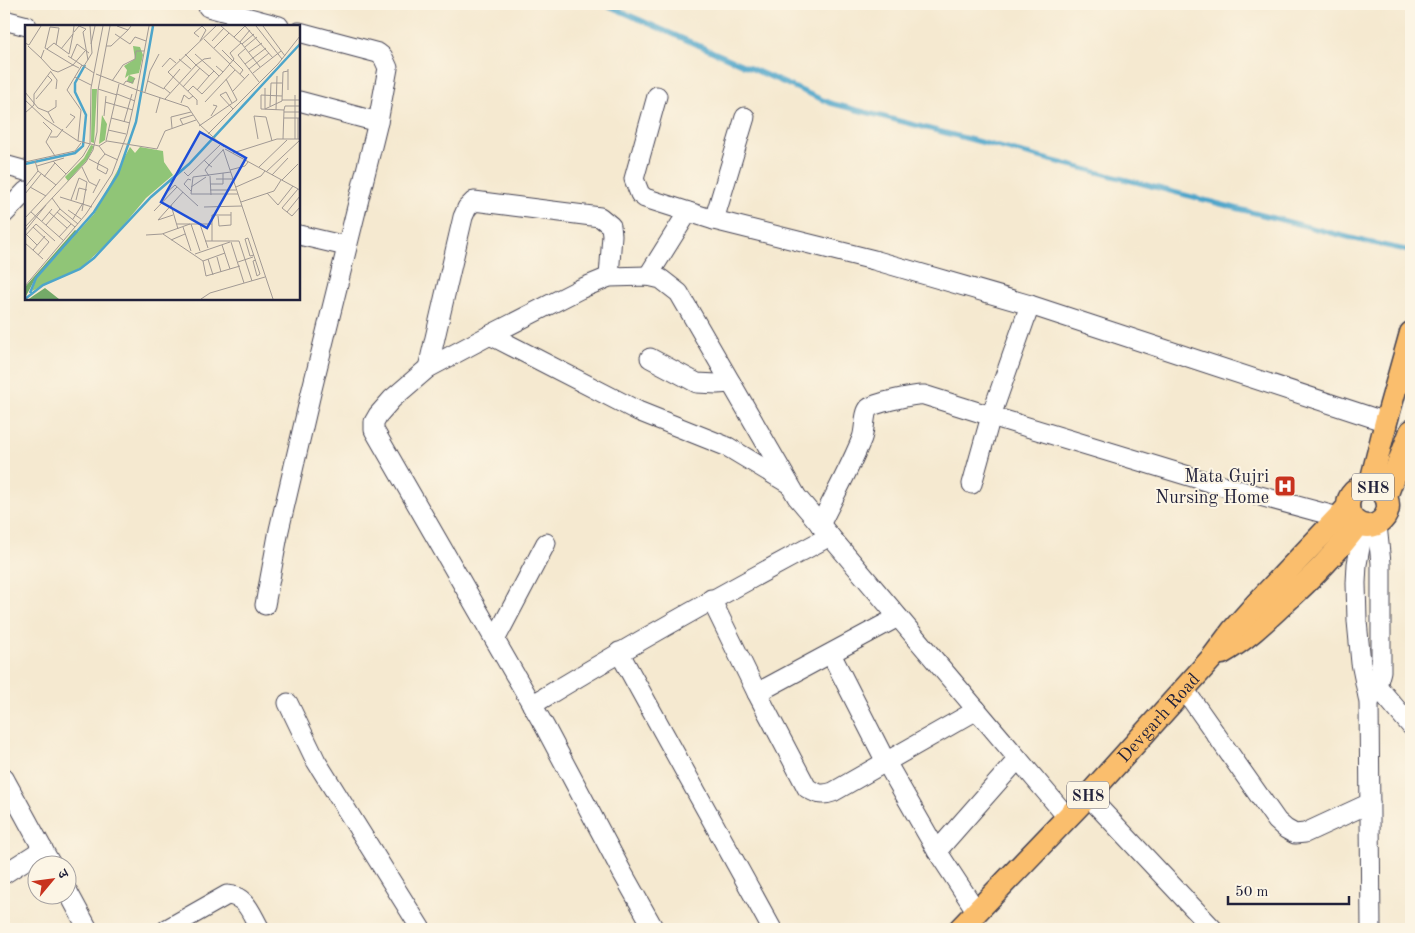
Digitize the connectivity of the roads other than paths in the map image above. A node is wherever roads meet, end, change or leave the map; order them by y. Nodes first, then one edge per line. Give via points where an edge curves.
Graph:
1 (208, 7) dead end
2 (4, 20) edge
3 (25, 25) edge
4 (275, 25) edge
5 (300, 32) edge
6 (657, 96) dead end
7 (300, 101) edge
8 (745, 117) dead end
9 (378, 122) junction
10 (4, 165) edge
11 (25, 171) edge
12 (25, 192) edge
13 (688, 212) junction
14 (4, 214) edge
15 (714, 220) junction
16 (300, 235) edge
17 (346, 246) junction
18 (648, 276) junction
19 (609, 277) junction
20 (1030, 305) junction
21 (1411, 334) edge
22 (490, 335) junction
23 (650, 358) dead end
24 (428, 368) junction
25 (731, 383) junction
26 (991, 416) junction
27 (1386, 422) junction
28 (1411, 430) edge
29 (789, 484) junction
30 (972, 484) dead end
31 (1378, 491) junction
32 (1357, 520) junction
33 (825, 530) junction
34 (546, 543) dead end
35 (711, 599) junction
36 (264, 605) dead end
37 (898, 617) junction
38 (495, 640) junction
39 (619, 652) junction
40 (831, 654) junction
41 (1184, 689) junction
42 (757, 693) junction
43 (1373, 694) junction
44 (288, 703) dead end
45 (532, 705) junction
46 (977, 710) junction
47 (1411, 726) edge
48 (1018, 759) junction
49 (886, 762) junction
50 (4, 778) edge
51 (1088, 796) junction
52 (1370, 803) junction
53 (1068, 818) junction
54 (938, 851) junction
55 (47, 856) edge
56 (28, 865) edge
57 (4, 874) edge
58 (76, 906) edge
59 (977, 912) junction
60 (191, 923) edge
61 (88, 929) edge
62 (167, 929) edge
63 (260, 929) edge
64 (421, 929) edge
65 (654, 929) edge
66 (772, 929) edge
67 (960, 929) edge
68 (1214, 929) edge
69 (1371, 929) edge

1 - 4 street
2 - 3 street
5 - 9 street via 378,53 384,58 388,68
6 - 13 street via 634,179 645,198
7 - 9 street
8 - 15 street
9 - 17 street
10 - 11 street
12 - 14 street
13 - 15 street
13 - 18 street
15 - 20 street via 874,260
16 - 17 street
17 - 36 street
18 - 19 street
18 - 25 street via 661,279 679,293
19 - 22 street via 580,288
19 - 24 street via 611,226 600,217 474,201 463,217
20 - 26 street
20 - 27 street
21 - 27 main road
22 - 24 street
22 - 29 street via 638,411 728,447
23 - 25 street via 697,382
24 - 38 street via 378,415 374,430
25 - 29 street
26 - 30 street
26 - 32 street via 1212,483
26 - 33 street via 916,394 869,408 863,436
27 - 31 main road
28 - 31 main road
29 - 33 street
31 - 32 main road, SH8 via 1363,486 1352,494
31 - 32 main road, SH8 via 1389,509 1386,516
32 - 41 main road, Devgarh Road / SH8 via 1257,603
32 - 43 street via 1357,621 1361,663
33 - 35 street
33 - 37 street
34 - 38 street
35 - 39 street
35 - 42 street
37 - 40 street
37 - 46 street
38 - 45 street
39 - 45 street
39 - 66 street
40 - 42 street
40 - 49 street
41 - 51 main road, Devgarh Road / SH8
41 - 52 street via 1277,821 1286,829 1296,834 1305,833
42 - 49 street via 807,788 813,792 823,796 833,792
43 - 47 street
43 - 52 street
44 - 64 street via 316,761
45 - 65 street
46 - 48 street
46 - 49 street
48 - 53 street
48 - 54 street
49 - 54 street
50 - 55 street
51 - 53 main road, Devgarh Road / SH8
51 - 68 street
52 - 69 street
53 - 59 main road, Devgarh Road / SH8
54 - 59 street
56 - 57 street
58 - 61 street
59 - 67 main road, Devgarh Road / SH8
60 - 62 street
60 - 63 street via 227,895 242,898

